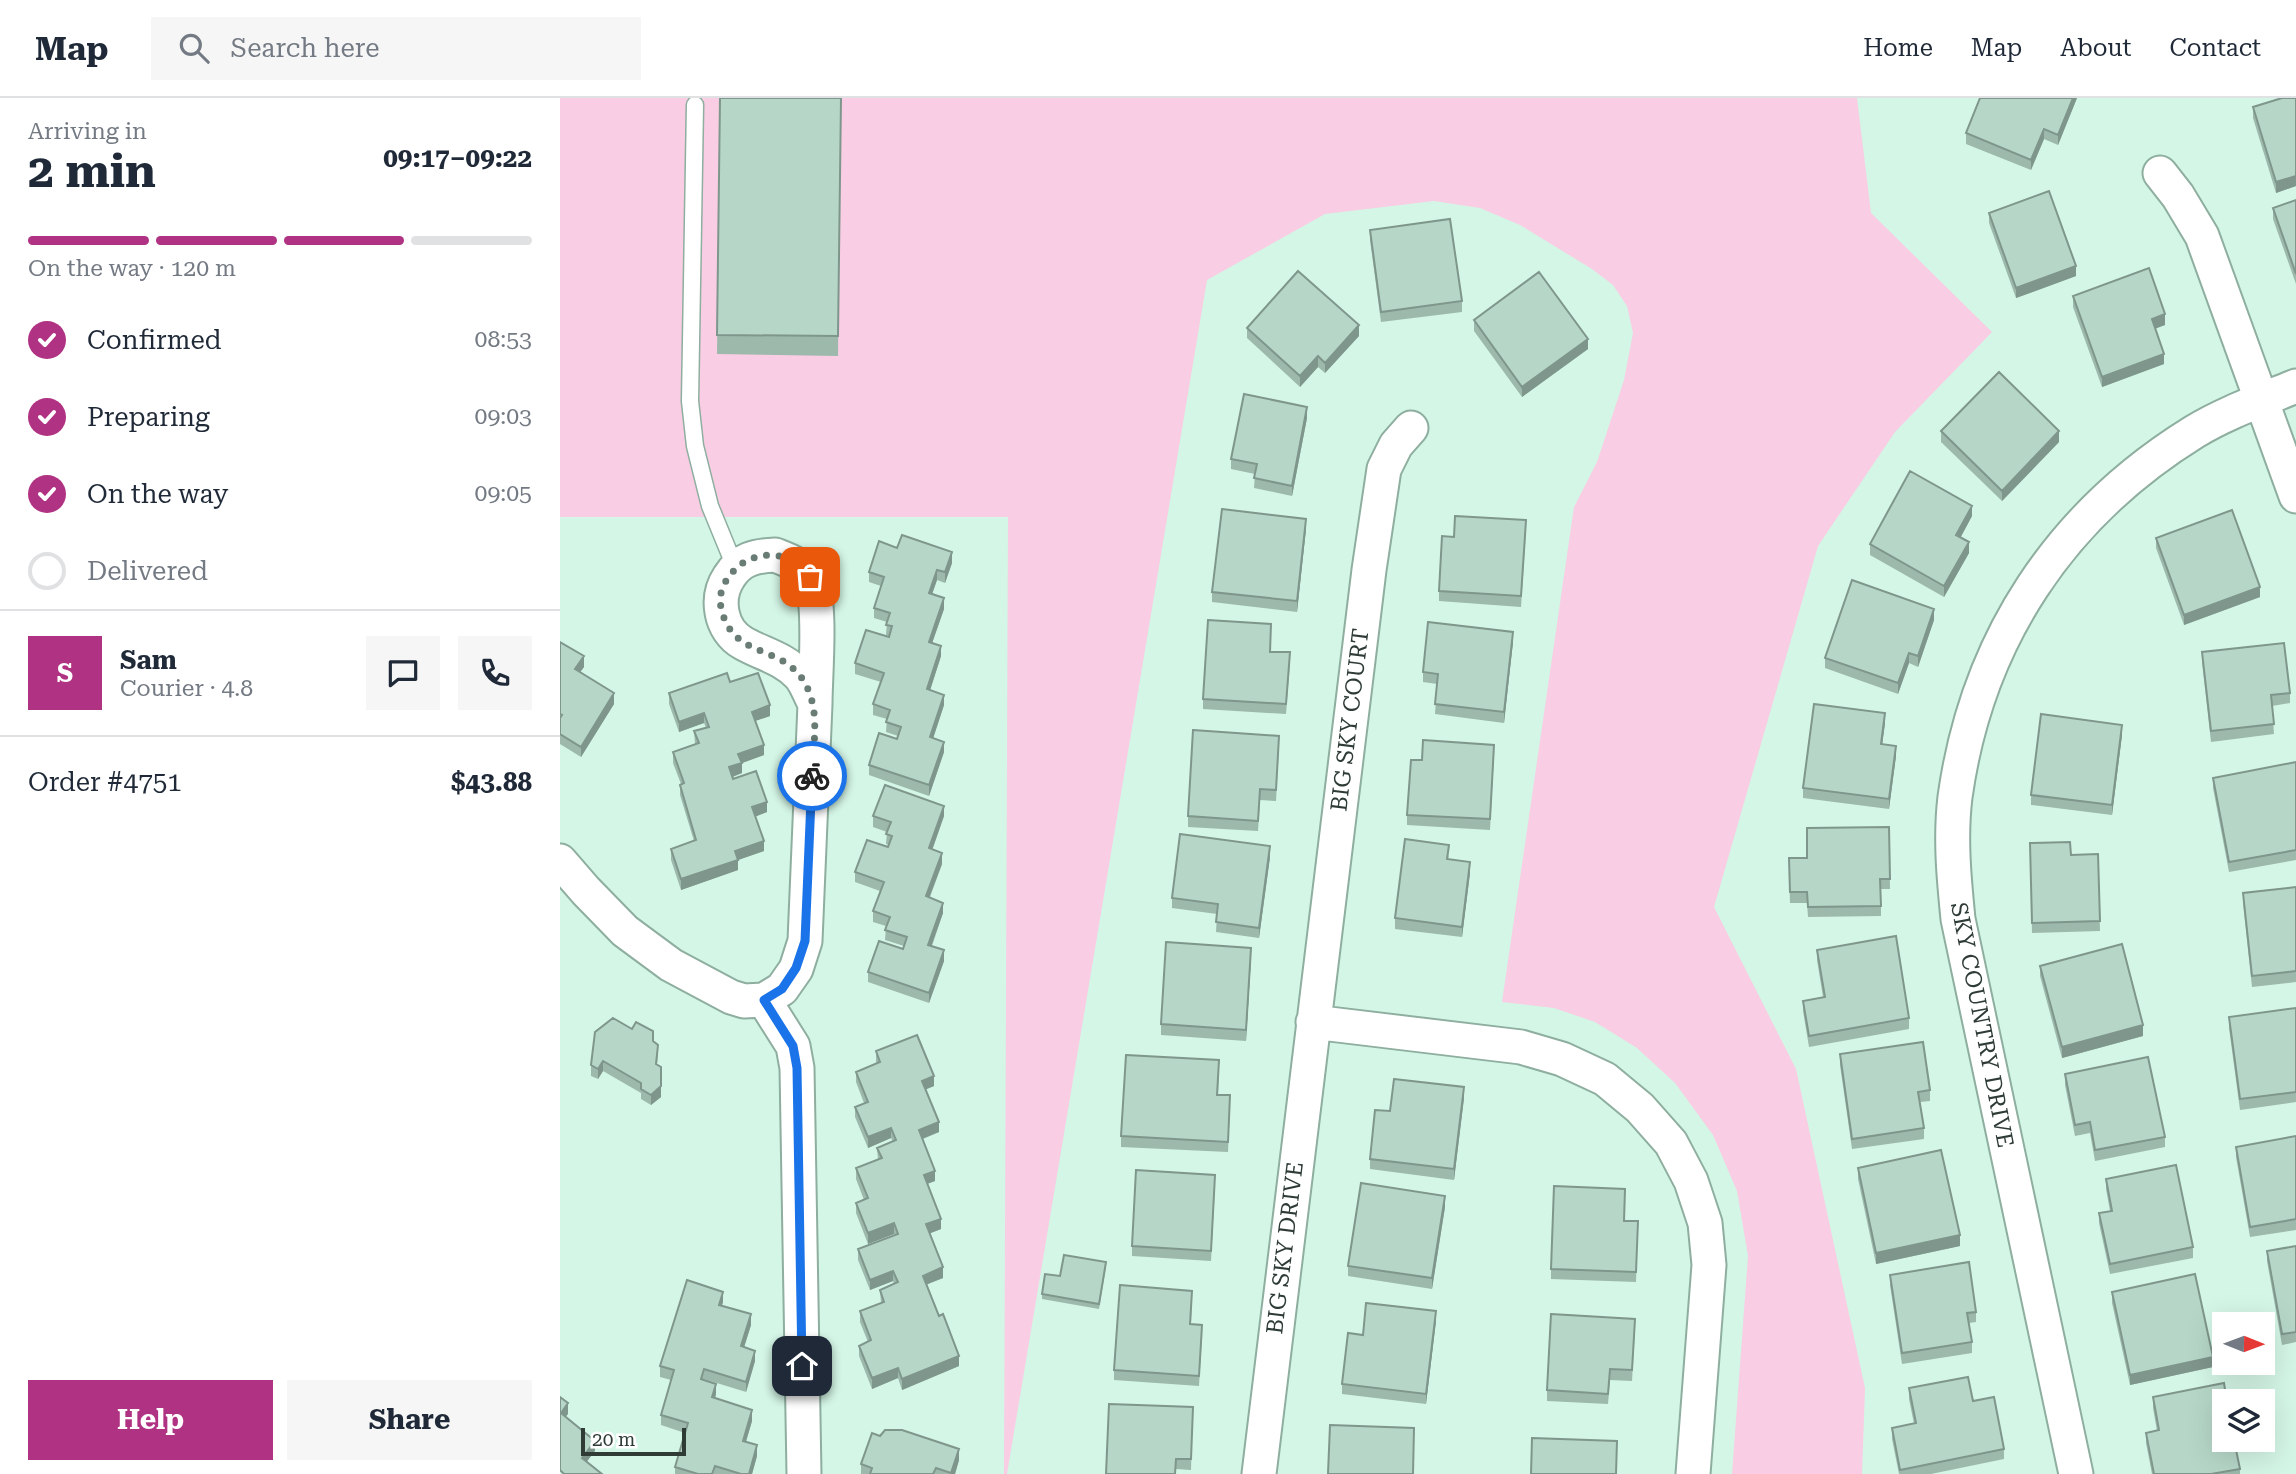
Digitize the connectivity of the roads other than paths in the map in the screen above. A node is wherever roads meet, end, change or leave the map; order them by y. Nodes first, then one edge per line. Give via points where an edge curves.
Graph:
1 (695, 105) dead end
2 (2160, 173) dead end
3 (2296, 386) edge
4 (2260, 400) junction
5 (1412, 428) dead end
6 (2296, 496) edge
7 (735, 567) junction
8 (815, 704) junction
9 (560, 861) edge
10 (764, 1000) junction
11 (1313, 1021) junction
12 (804, 1474) edge
13 (1259, 1474) edge
14 (1693, 1474) edge
15 (2076, 1474) edge

1 - 7 lane via 690,401 695,446 710,506
2 - 4 street via 2202,236
3 - 4 street, SKY COUNTRY DRIVE
4 - 6 street
4 - 15 street, SKY COUNTRY DRIVE via 2196,430 2137,470 2088,514 2043,568 2008,624 1984,679 1963,751 1953,858 1958,919
5 - 11 street, BIG SKY COURT via 1396,445 1384,469
7 - 8 street via 723,586 720,606 726,626 742,643 767,652 801,677
7 - 8 street via 753,556 775,555 795,562 810,577 816,598
8 - 10 street via 805,941 796,968 782,989
9 - 10 street via 625,931 671,965 731,997
10 - 12 street via 793,1046 797,1068
11 - 13 street, BIG SKY DRIVE
11 - 14 street via 1521,1047 1562,1059 1605,1079 1640,1108 1671,1143 1691,1181 1704,1223 1709,1265

